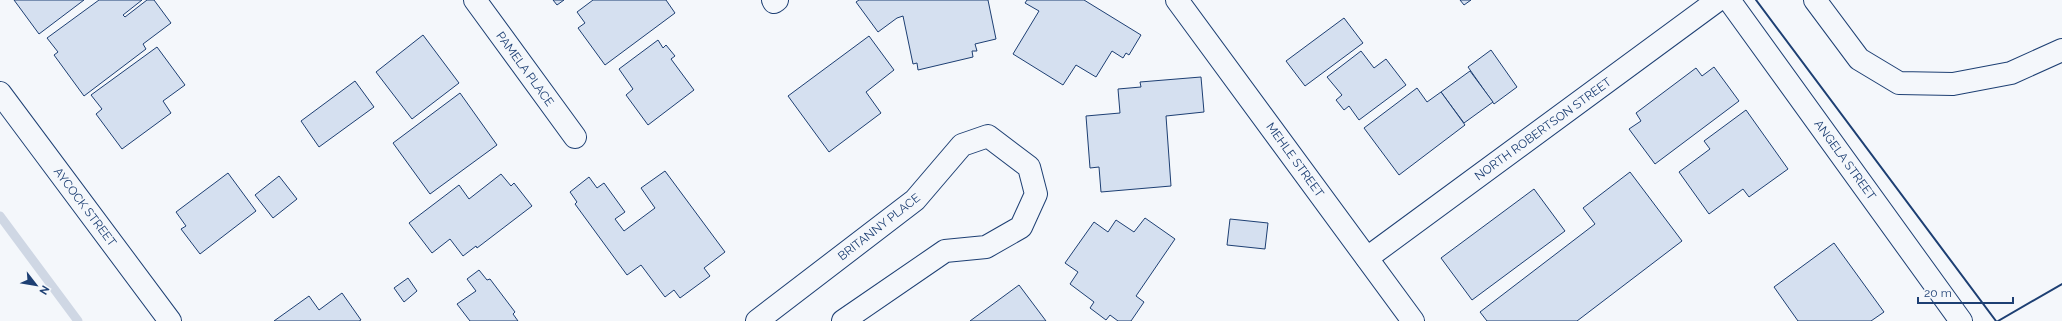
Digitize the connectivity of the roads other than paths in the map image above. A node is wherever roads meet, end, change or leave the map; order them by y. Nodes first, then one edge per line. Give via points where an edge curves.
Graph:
1 (475, 0) edge
2 (1177, 0) edge
3 (1718, 0) edge
4 (1729, 0) edge
5 (1815, 0) edge
6 (2062, 50) edge
7 (0, 94) edge
8 (575, 137) dead end
9 (1367, 258) junction
10 (170, 321) edge
11 (757, 321) edge
12 (842, 321) edge
13 (1413, 321) edge
14 (1961, 321) edge

1 - 8 street, PAMELA PLACE
2 - 9 street, MEHLE STREET
3 - 9 street, NORTH ROBERTSON STREET
4 - 14 street, ANGELA STREET
5 - 6 street via 1859,60 1899,83 1953,84 2011,73
7 - 10 street, AYCOCK STREET
9 - 13 street, MEHLE STREET
11 - 12 street, BRITANNY PLACE via 915,200 962,145 988,136 1029,167 1036,194 1021,226 986,247 945,251

